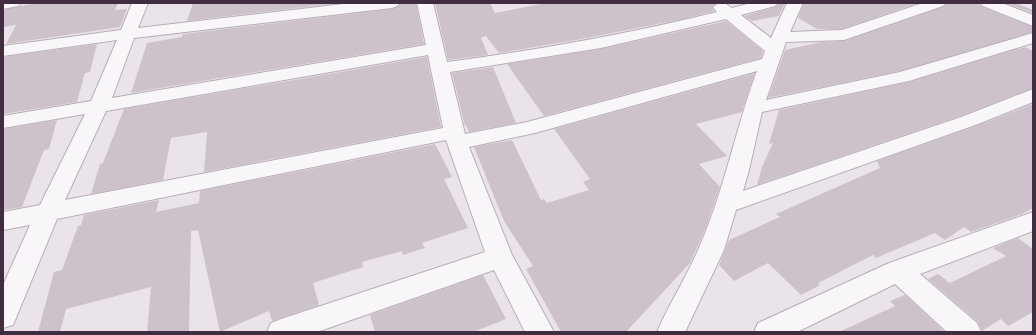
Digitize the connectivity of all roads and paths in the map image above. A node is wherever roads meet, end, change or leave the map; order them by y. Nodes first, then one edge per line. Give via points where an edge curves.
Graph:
1 (13, 3) edge
2 (140, 3) edge
3 (392, 3) edge
4 (425, 3) edge
5 (770, 3) edge
6 (795, 3) edge
7 (938, 3) edge
8 (988, 3) edge
9 (3, 4) edge
10 (721, 8) edge
11 (1033, 22) edge
12 (127, 34) junction
13 (1033, 38) edge
14 (774, 49) junction
15 (3, 51) edge
16 (437, 59) junction
17 (1033, 95) edge
18 (98, 105) junction
19 (753, 108) junction
20 (3, 122) edge
21 (455, 137) junction
22 (726, 205) junction
23 (48, 212) junction
24 (1033, 221) edge
25 (3, 222) edge
26 (500, 257) junction
27 (898, 271) junction
28 (3, 316) edge
29 (780, 329) edge
30 (280, 332) edge
31 (540, 332) edge
32 (671, 332) edge
33 (967, 332) edge

1 - 9 street
2 - 12 street
3 - 12 street
4 - 16 street
5 - 10 street
6 - 14 street
7 - 14 street via 844,35
8 - 11 street
10 - 14 street
10 - 16 street via 612,40 511,59
12 - 15 street
12 - 18 street
13 - 19 street via 903,76
14 - 19 street
14 - 21 street via 528,128
16 - 18 street
16 - 21 street
17 - 22 street via 971,120
18 - 20 street
18 - 23 street
19 - 22 street via 738,170
21 - 23 street
21 - 26 street
22 - 32 street via 711,250
23 - 25 street
23 - 28 street
24 - 27 street
26 - 30 street
26 - 31 street
27 - 29 street
27 - 33 street

